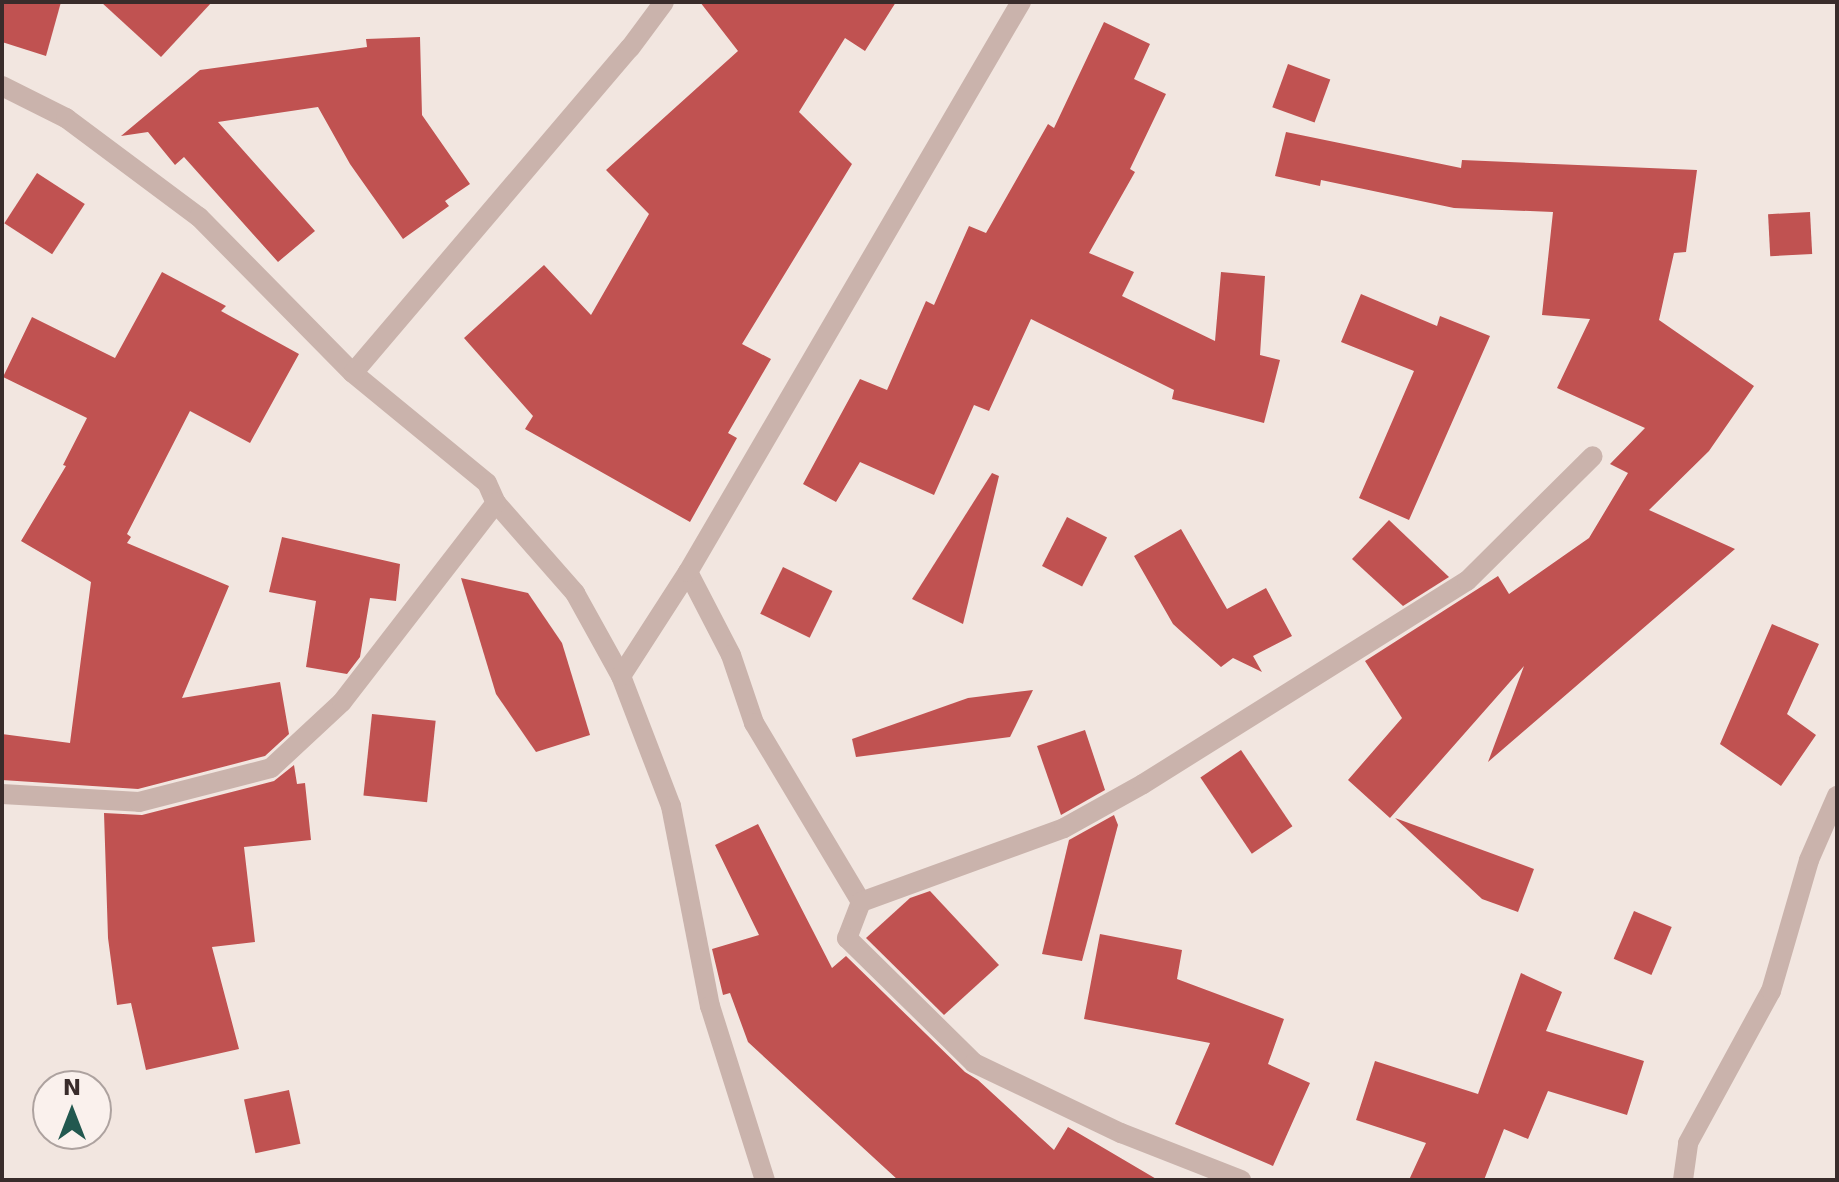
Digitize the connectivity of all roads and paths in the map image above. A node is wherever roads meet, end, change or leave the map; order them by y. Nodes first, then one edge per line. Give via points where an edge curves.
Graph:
1 (664, 2) edge
2 (1021, 2) edge
3 (2, 86) edge
4 (353, 373) junction
5 (1593, 456) dead end
6 (496, 503) junction
7 (688, 572) junction
8 (621, 676) junction
9 (2, 794) edge
10 (1837, 796) edge
11 (861, 902) junction
12 (765, 1180) edge
13 (1241, 1180) edge
14 (1683, 1180) edge

1 - 4 street
2 - 7 street
3 - 4 street via 66,118 199,217
4 - 6 street via 487,483
5 - 11 street via 1467,581 1143,784 1064,828
6 - 8 street via 575,593
6 - 9 street via 342,702 271,768 139,802
7 - 8 street
7 - 11 street via 731,655 754,723
8 - 12 street via 671,806 710,1006
10 - 14 street via 1809,860 1771,991 1688,1143
11 - 13 street via 847,938 974,1063 1121,1133

